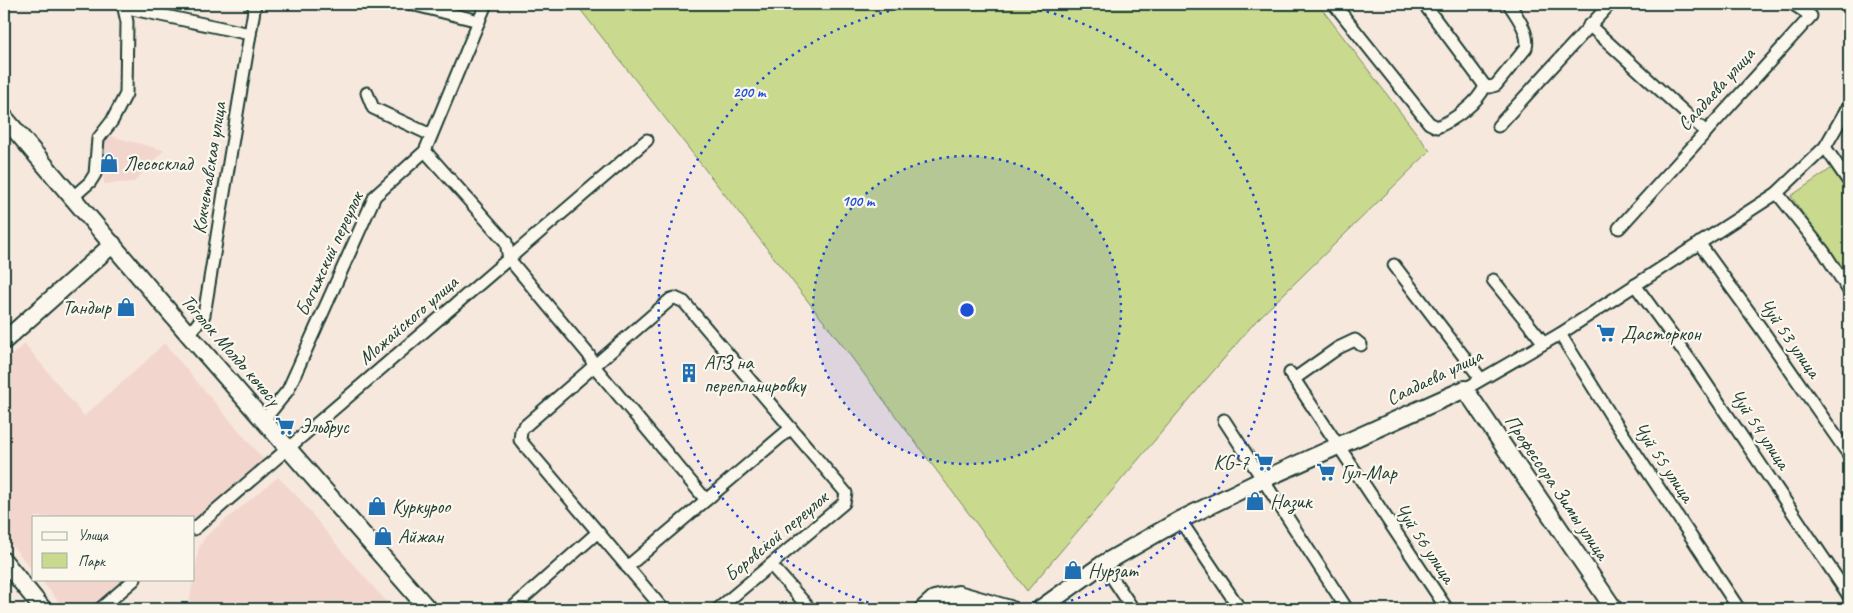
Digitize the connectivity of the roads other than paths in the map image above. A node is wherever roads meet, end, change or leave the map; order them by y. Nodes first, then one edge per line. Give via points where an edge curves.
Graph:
1 (255, 4) edge
2 (412, 4) edge
3 (486, 4) edge
4 (1334, 4) edge
5 (1424, 4) edge
6 (1510, 4) edge
7 (1610, 4) edge
8 (1793, 4) edge
9 (123, 5) edge
10 (479, 21) junction
11 (1589, 25) junction
12 (250, 34) junction
13 (1485, 86) junction
14 (368, 93) dead end
15 (1849, 105) edge
16 (4, 117) edge
17 (1498, 126) dead end
18 (1706, 132) junction
19 (432, 135) junction
20 (647, 140) dead end
21 (1825, 147) junction
22 (425, 151) junction
23 (1849, 182) edge
24 (1777, 193) junction
25 (73, 198) junction
26 (1619, 228) dead end
27 (1699, 243) junction
28 (113, 244) junction
29 (508, 259) junction
30 (1394, 265) dead end
31 (1493, 280) dead end
32 (1635, 285) junction
33 (1849, 291) edge
34 (1560, 334) junction
35 (189, 335) junction
36 (4, 341) edge
37 (1544, 343) junction
38 (1361, 345) dead end
39 (594, 366) junction
40 (1481, 379) junction
41 (1465, 389) junction
42 (264, 420) junction
43 (1224, 420) dead end
44 (791, 428) junction
45 (1338, 446) junction
46 (288, 448) junction
47 (1849, 455) edge
48 (1262, 480) junction
49 (706, 500) junction
50 (1180, 520) junction
51 (195, 528) edge
52 (598, 532) junction
53 (4, 561) edge
54 (1103, 564) junction
55 (771, 565) junction
56 (627, 567) junction
57 (134, 580) edge
58 (1849, 596) edge
59 (43, 609) edge
60 (100, 609) edge
61 (428, 609) edge
62 (511, 609) edge
63 (663, 609) edge
64 (718, 609) edge
65 (810, 609) edge
66 (923, 609) edge
67 (1010, 609) edge
68 (1040, 609) edge
69 (1133, 609) edge
70 (1240, 609) edge
71 (1348, 609) edge
72 (1447, 609) edge
73 (1614, 609) edge
74 (1740, 609) edge

1 - 12 street, Кокчетавская улица
2 - 10 street
3 - 10 street, Багижский переулок
4 - 13 street via 1429,123 1437,127 1445,124 1471,104
5 - 13 street
6 - 13 street via 1528,42 1496,84
7 - 11 street
8 - 18 street, Саадаева улица via 1811,16
9 - 12 street
9 - 25 street via 127,22 126,94 98,139 95,174
10 - 19 street, Багижский переулок
11 - 17 street
11 - 18 street
12 - 35 street, Кокчетавская улица via 204,315
14 - 19 street via 374,108
15 - 21 street, Саадаева улица
16 - 25 street, Тоголок Молдо көчөсү
18 - 26 street, Саадаева улица
19 - 22 street, Багижский переулок
20 - 29 street, Можайского улица
21 - 23 street
21 - 24 street, Саадаева улица
22 - 29 street via 506,242
22 - 42 street, Багижский переулок via 375,196 288,390
24 - 27 street, Саадаева улица
24 - 33 street via 1824,252
25 - 28 street, Тоголок Молдо көчөсү
27 - 32 street, Саадаева улица
27 - 47 street, Чуй 53 улица
28 - 35 street, Тоголок Молдо көчөсү
28 - 36 street
29 - 39 street
29 - 46 street, Можайского улица
30 - 40 street
31 - 37 street
32 - 34 street, Саадаева улица
32 - 58 street, Чуй 54 улица via 1695,366
34 - 37 street, Саадаева улица
34 - 74 street, Чуй 55 улица
35 - 42 street, Тоголок Молдо көчөсү
37 - 40 street, Саадаева улица
38 - 45 street, Чуй 56 улица via 1355,340 1292,376
39 - 44 street, Боровской переулок via 671,299 680,299
39 - 49 street
39 - 52 street, Боровской переулок via 524,427 520,440
40 - 41 street, Саадаева улица
41 - 45 street, Саадаева улица
41 - 73 street, Профессора Зимы улица
42 - 46 street, Тоголок Молдо көчөсү
43 - 48 street
44 - 49 street
44 - 55 street, Боровской переулок via 844,489 846,498
45 - 48 street, Саадаева улица
45 - 72 street, Чуй 56 улица
46 - 51 street, Можайского улица
46 - 61 street, Тоголок Молдо көчөсү
48 - 50 street, Саадаева улица
48 - 71 street
49 - 56 street
50 - 54 street, Саадаева улица
50 - 70 street
52 - 56 street, Боровской переулок
52 - 62 street
53 - 59 street
54 - 68 street, Саадаева улица
54 - 69 street
55 - 64 street, Боровской переулок
55 - 65 street
56 - 63 street, Боровской переулок
57 - 60 street
66 - 67 street via 934,599 958,594

